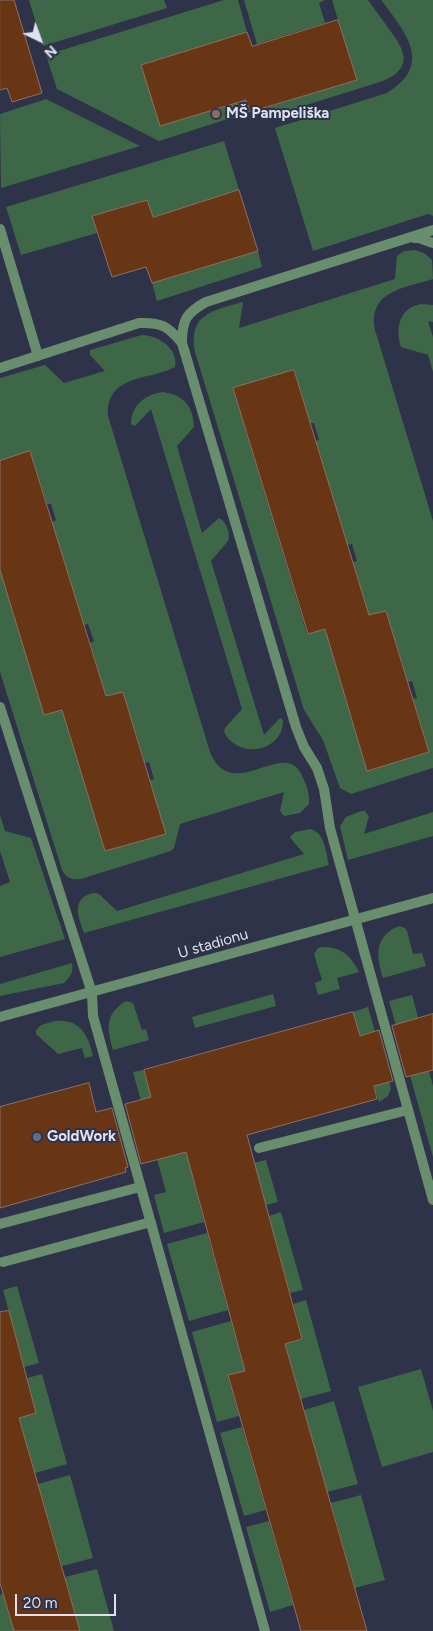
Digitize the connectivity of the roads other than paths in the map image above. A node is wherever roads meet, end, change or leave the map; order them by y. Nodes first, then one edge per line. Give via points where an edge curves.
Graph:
1 (0, 229) edge
2 (433, 230) edge
3 (408, 238) junction
4 (433, 243) edge
5 (182, 343) junction
6 (38, 356) junction
7 (0, 368) edge
8 (0, 707) edge
9 (433, 898) edge
10 (355, 920) junction
11 (92, 993) junction
12 (0, 1017) edge
13 (408, 1110) junction
14 (259, 1148) dead end
15 (140, 1187) junction
16 (433, 1200) edge
17 (151, 1222) junction
18 (0, 1224) edge
19 (4, 1262) dead end
20 (265, 1631) edge

1 - 6 street
2 - 3 street
3 - 4 street
3 - 5 street via 206,302 193,309 185,319
5 - 6 street via 162,324 146,323
5 - 10 street via 293,717 324,790 330,828
6 - 7 street
8 - 11 street
9 - 10 street, U stadionu
10 - 11 street, U stadionu
10 - 13 street
11 - 12 street, U stadionu
11 - 15 street via 93,1016
13 - 14 street
13 - 16 street
15 - 17 street
15 - 18 street
17 - 19 street
17 - 20 street

